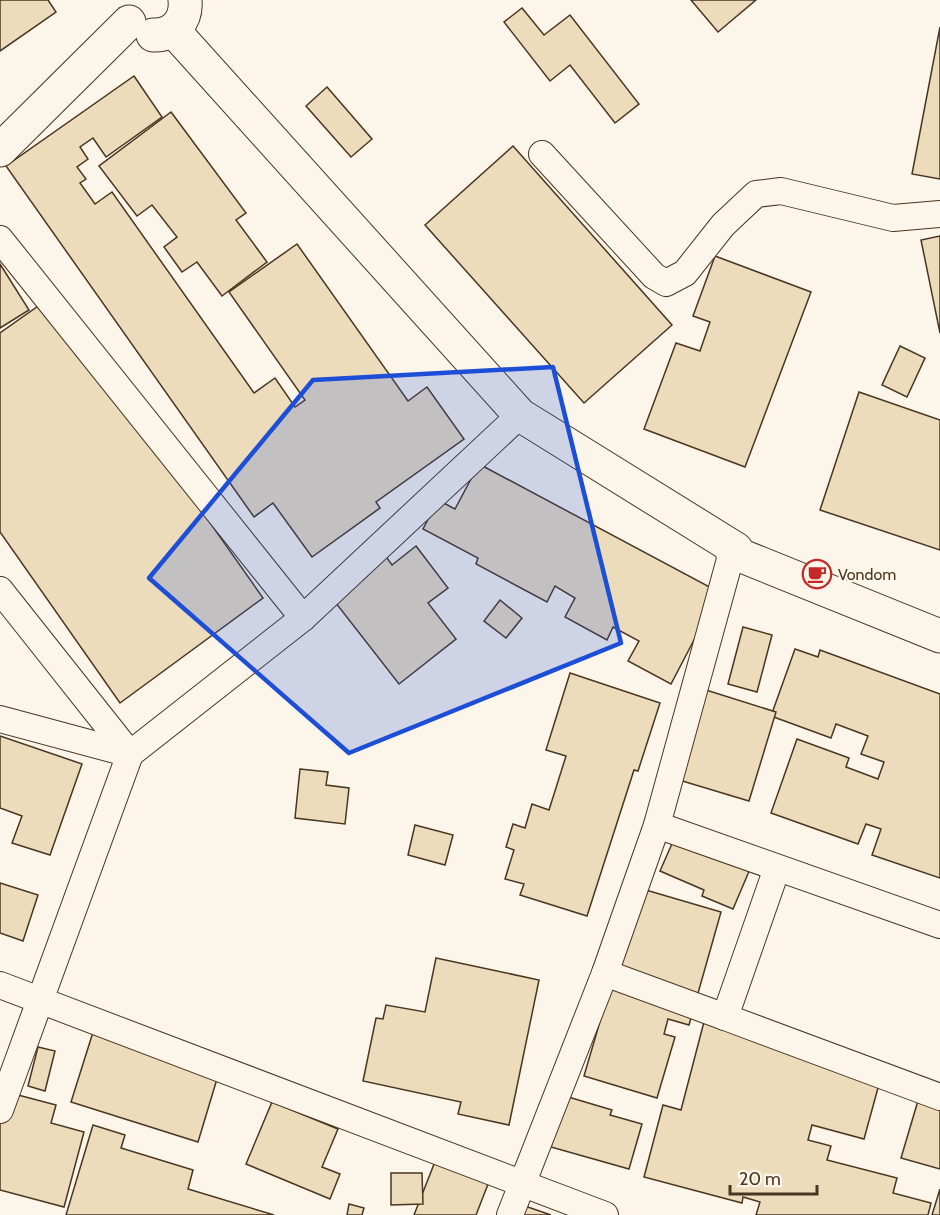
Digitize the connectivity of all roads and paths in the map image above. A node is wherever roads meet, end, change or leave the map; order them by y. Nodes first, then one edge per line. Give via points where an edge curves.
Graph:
1 (128, 11) edge
2 (179, 15) edge
3 (0, 150) edge
4 (542, 154) dead end
5 (940, 214) edge
6 (0, 239) edge
7 (520, 415) junction
8 (732, 552) junction
9 (0, 590) edge
10 (303, 618) junction
11 (940, 636) edge
12 (0, 719) edge
13 (130, 754) junction
14 (657, 825) junction
15 (777, 868) junction
16 (940, 925) edge
17 (604, 973) junction
18 (0, 985) edge
19 (42, 1001) junction
20 (725, 1017) junction
21 (940, 1097) edge
22 (0, 1110) edge
23 (524, 1183) junction
24 (510, 1215) edge
25 (605, 1215) edge

1 - 2 street via 135,28 150,35 166,34
1 - 3 street
2 - 7 street
4 - 5 street via 654,276 666,282 685,273 723,225 756,194 781,191 893,218
6 - 10 street
7 - 8 street via 736,549
7 - 10 street
8 - 11 street
8 - 14 street
9 - 13 street
10 - 13 street
12 - 13 street
13 - 19 street
14 - 15 street
14 - 17 street
15 - 16 street
15 - 20 street
17 - 20 street
17 - 23 street
18 - 19 street
19 - 22 street
19 - 23 street
20 - 21 street
23 - 24 street
23 - 25 street

